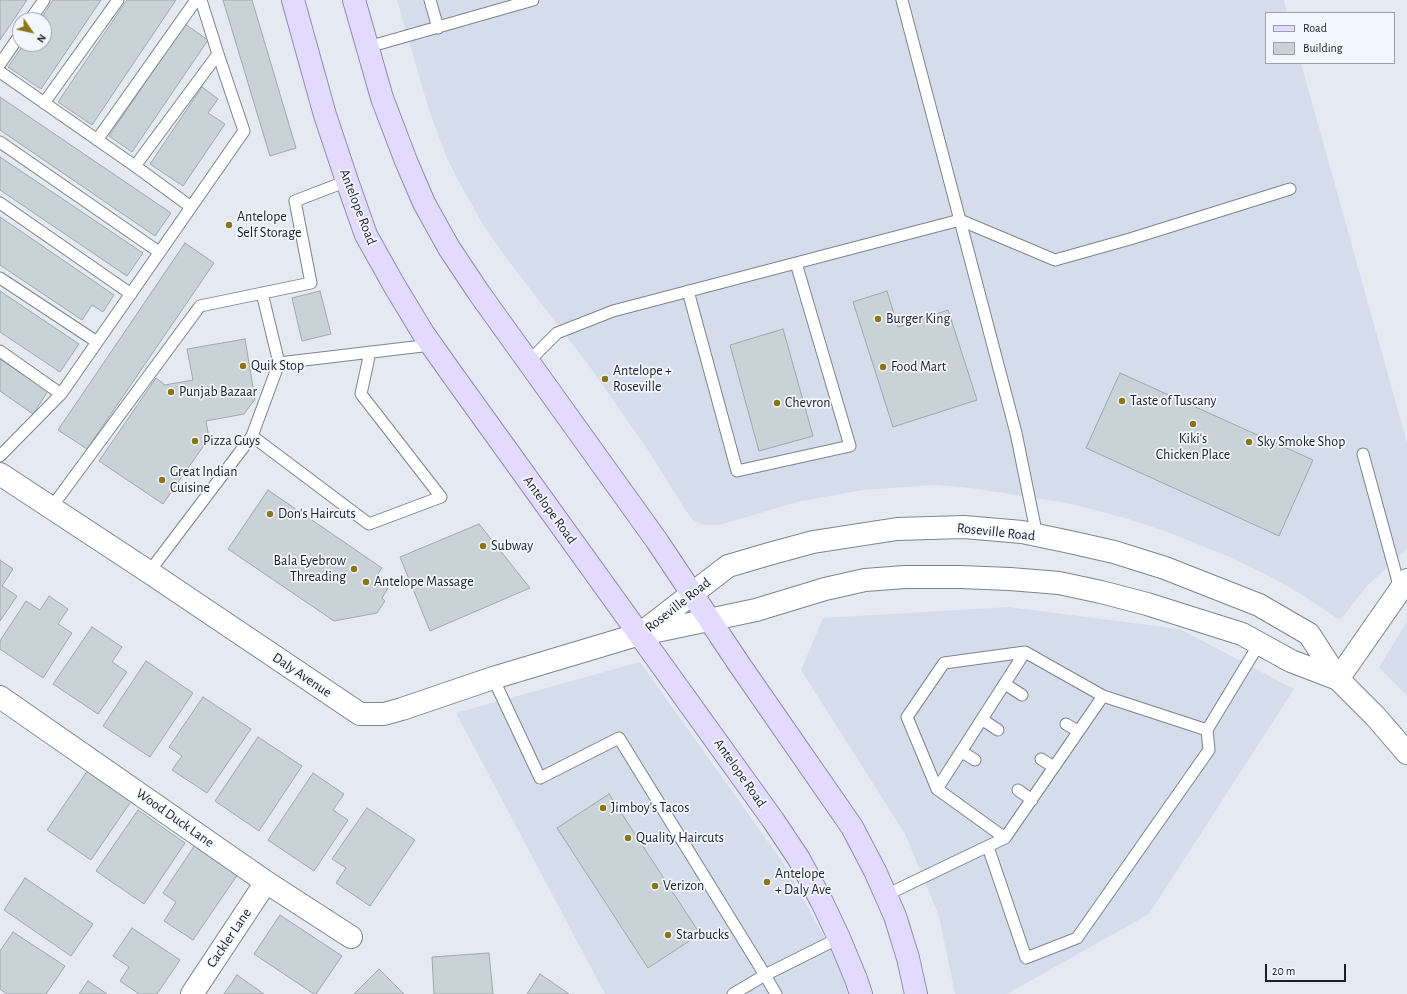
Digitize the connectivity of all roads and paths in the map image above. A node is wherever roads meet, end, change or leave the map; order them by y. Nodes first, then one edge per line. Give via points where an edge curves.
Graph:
1 (44, 0) edge
2 (118, 0) edge
3 (196, 0) edge
4 (201, 0) edge
5 (293, 0) edge
6 (354, 0) edge
7 (430, 0) edge
8 (533, 0) edge
9 (902, 0) edge
10 (36, 12) edge
11 (438, 28) junction
12 (12, 47) edge
13 (368, 47) junction
14 (218, 54) junction
15 (0, 64) edge
16 (0, 72) edge
17 (44, 103) junction
18 (97, 140) junction
19 (0, 142) edge
20 (135, 166) junction
21 (346, 181) junction
22 (1290, 189) dead end
23 (0, 203) edge
24 (191, 207) junction
25 (960, 220) junction
26 (159, 252) junction
27 (796, 263) junction
28 (0, 278) edge
29 (688, 291) junction
30 (262, 293) junction
31 (131, 294) junction
32 (97, 342) junction
33 (432, 345) junction
34 (0, 351) edge
35 (370, 352) junction
36 (529, 361) junction
37 (279, 364) junction
38 (62, 394) junction
39 (252, 436) junction
40 (1363, 454) dead end
41 (0, 456) edge
42 (0, 474) edge
43 (51, 508) junction
44 (1037, 536) junction
45 (149, 572) junction
46 (1404, 585) edge
47 (692, 594) junction
48 (709, 619) junction
49 (640, 634) junction
50 (1259, 644) junction
51 (1025, 652) junction
52 (493, 678) junction
53 (1338, 679) junction
54 (1005, 684) junction
55 (1022, 695) dead end
56 (1103, 696) junction
57 (0, 697) edge
58 (982, 720) junction
59 (1066, 724) dead end
60 (998, 730) dead end
61 (1207, 730) junction
62 (1078, 731) junction
63 (962, 752) junction
64 (1407, 753) edge
65 (1042, 759) dead end
66 (975, 760) dead end
67 (1054, 767) junction
68 (937, 789) junction
69 (1018, 790) dead end
70 (1032, 800) junction
71 (1006, 838) junction
72 (988, 846) junction
73 (266, 882) junction
74 (886, 895) junction
75 (351, 937) dead end
76 (839, 938) junction
77 (765, 975) junction
78 (192, 994) edge
79 (734, 994) edge
80 (776, 994) edge
81 (861, 994) edge
82 (916, 994) edge

1 - 10 lane
2 - 17 lane
3 - 18 lane
4 - 14 lane
5 - 21 main road, Antelope Road
6 - 13 main road
7 - 11 lane
8 - 11 lane
9 - 25 lane
11 - 13 lane
12 - 15 lane
13 - 36 main road via 382,98 424,203 449,248
14 - 20 lane
14 - 24 lane via 244,131
16 - 17 lane
17 - 18 lane
18 - 20 lane
19 - 26 lane
20 - 24 lane
21 - 30 lane via 295,201 311,283
21 - 33 main road, Antelope Road via 366,235
22 - 25 lane via 1056,260
23 - 31 lane
24 - 26 lane
25 - 27 lane
25 - 44 lane via 1016,432
26 - 31 lane
27 - 29 lane
27 - 29 lane via 850,446 737,471
28 - 32 lane
29 - 36 lane via 613,311 557,333
30 - 37 lane
30 - 43 lane via 200,306
31 - 32 lane
32 - 38 lane
33 - 35 lane
33 - 49 main road, Antelope Road
34 - 38 lane
35 - 37 lane
35 - 39 lane via 361,394 440,497 369,524
36 - 47 main road
37 - 39 lane
38 - 41 lane
39 - 45 lane
40 - 46 lane
42 - 43 main road, Daly Avenue
43 - 45 main road, Daly Avenue
44 - 47 main road, Roseville Road via 1022,532 964,527 896,529 836,538 728,566
44 - 53 main road, Roseville Road via 1114,552 1165,568 1259,605 1309,634
45 - 52 main road, Daly Avenue via 360,714 396,711
46 - 53 main road
47 - 48 main road
47 - 49 main road, Roseville Road
48 - 49 main road, Roseville Road
48 - 50 main road, Roseville Road via 756,610 865,580 905,577 1010,579 1059,583 1147,604 1242,634
48 - 74 main road via 852,827
49 - 52 main road, Daly Avenue
49 - 76 main road, Antelope Road via 799,859
50 - 53 main road, Roseville Road via 1291,661
50 - 61 lane
51 - 54 lane
51 - 56 lane
51 - 68 lane via 944,663 907,717
52 - 77 lane via 540,778 619,738
53 - 64 main road, Roseville Road
54 - 55 lane
54 - 58 lane
56 - 61 lane
56 - 62 lane
57 - 73 main road, Wood Duck Lane
58 - 60 lane
58 - 63 lane
59 - 62 lane
61 - 72 lane via 1209,750 1077,938 1026,958
62 - 67 lane
63 - 66 lane
63 - 68 lane
65 - 67 lane
67 - 70 lane
68 - 71 lane
69 - 70 lane
70 - 71 lane
71 - 72 lane
72 - 74 lane
73 - 75 main road, Wood Duck Lane
73 - 78 main road, Cackler Lane
74 - 82 main road via 908,958
76 - 77 lane
76 - 81 main road, Antelope Road
77 - 79 lane
77 - 80 lane

